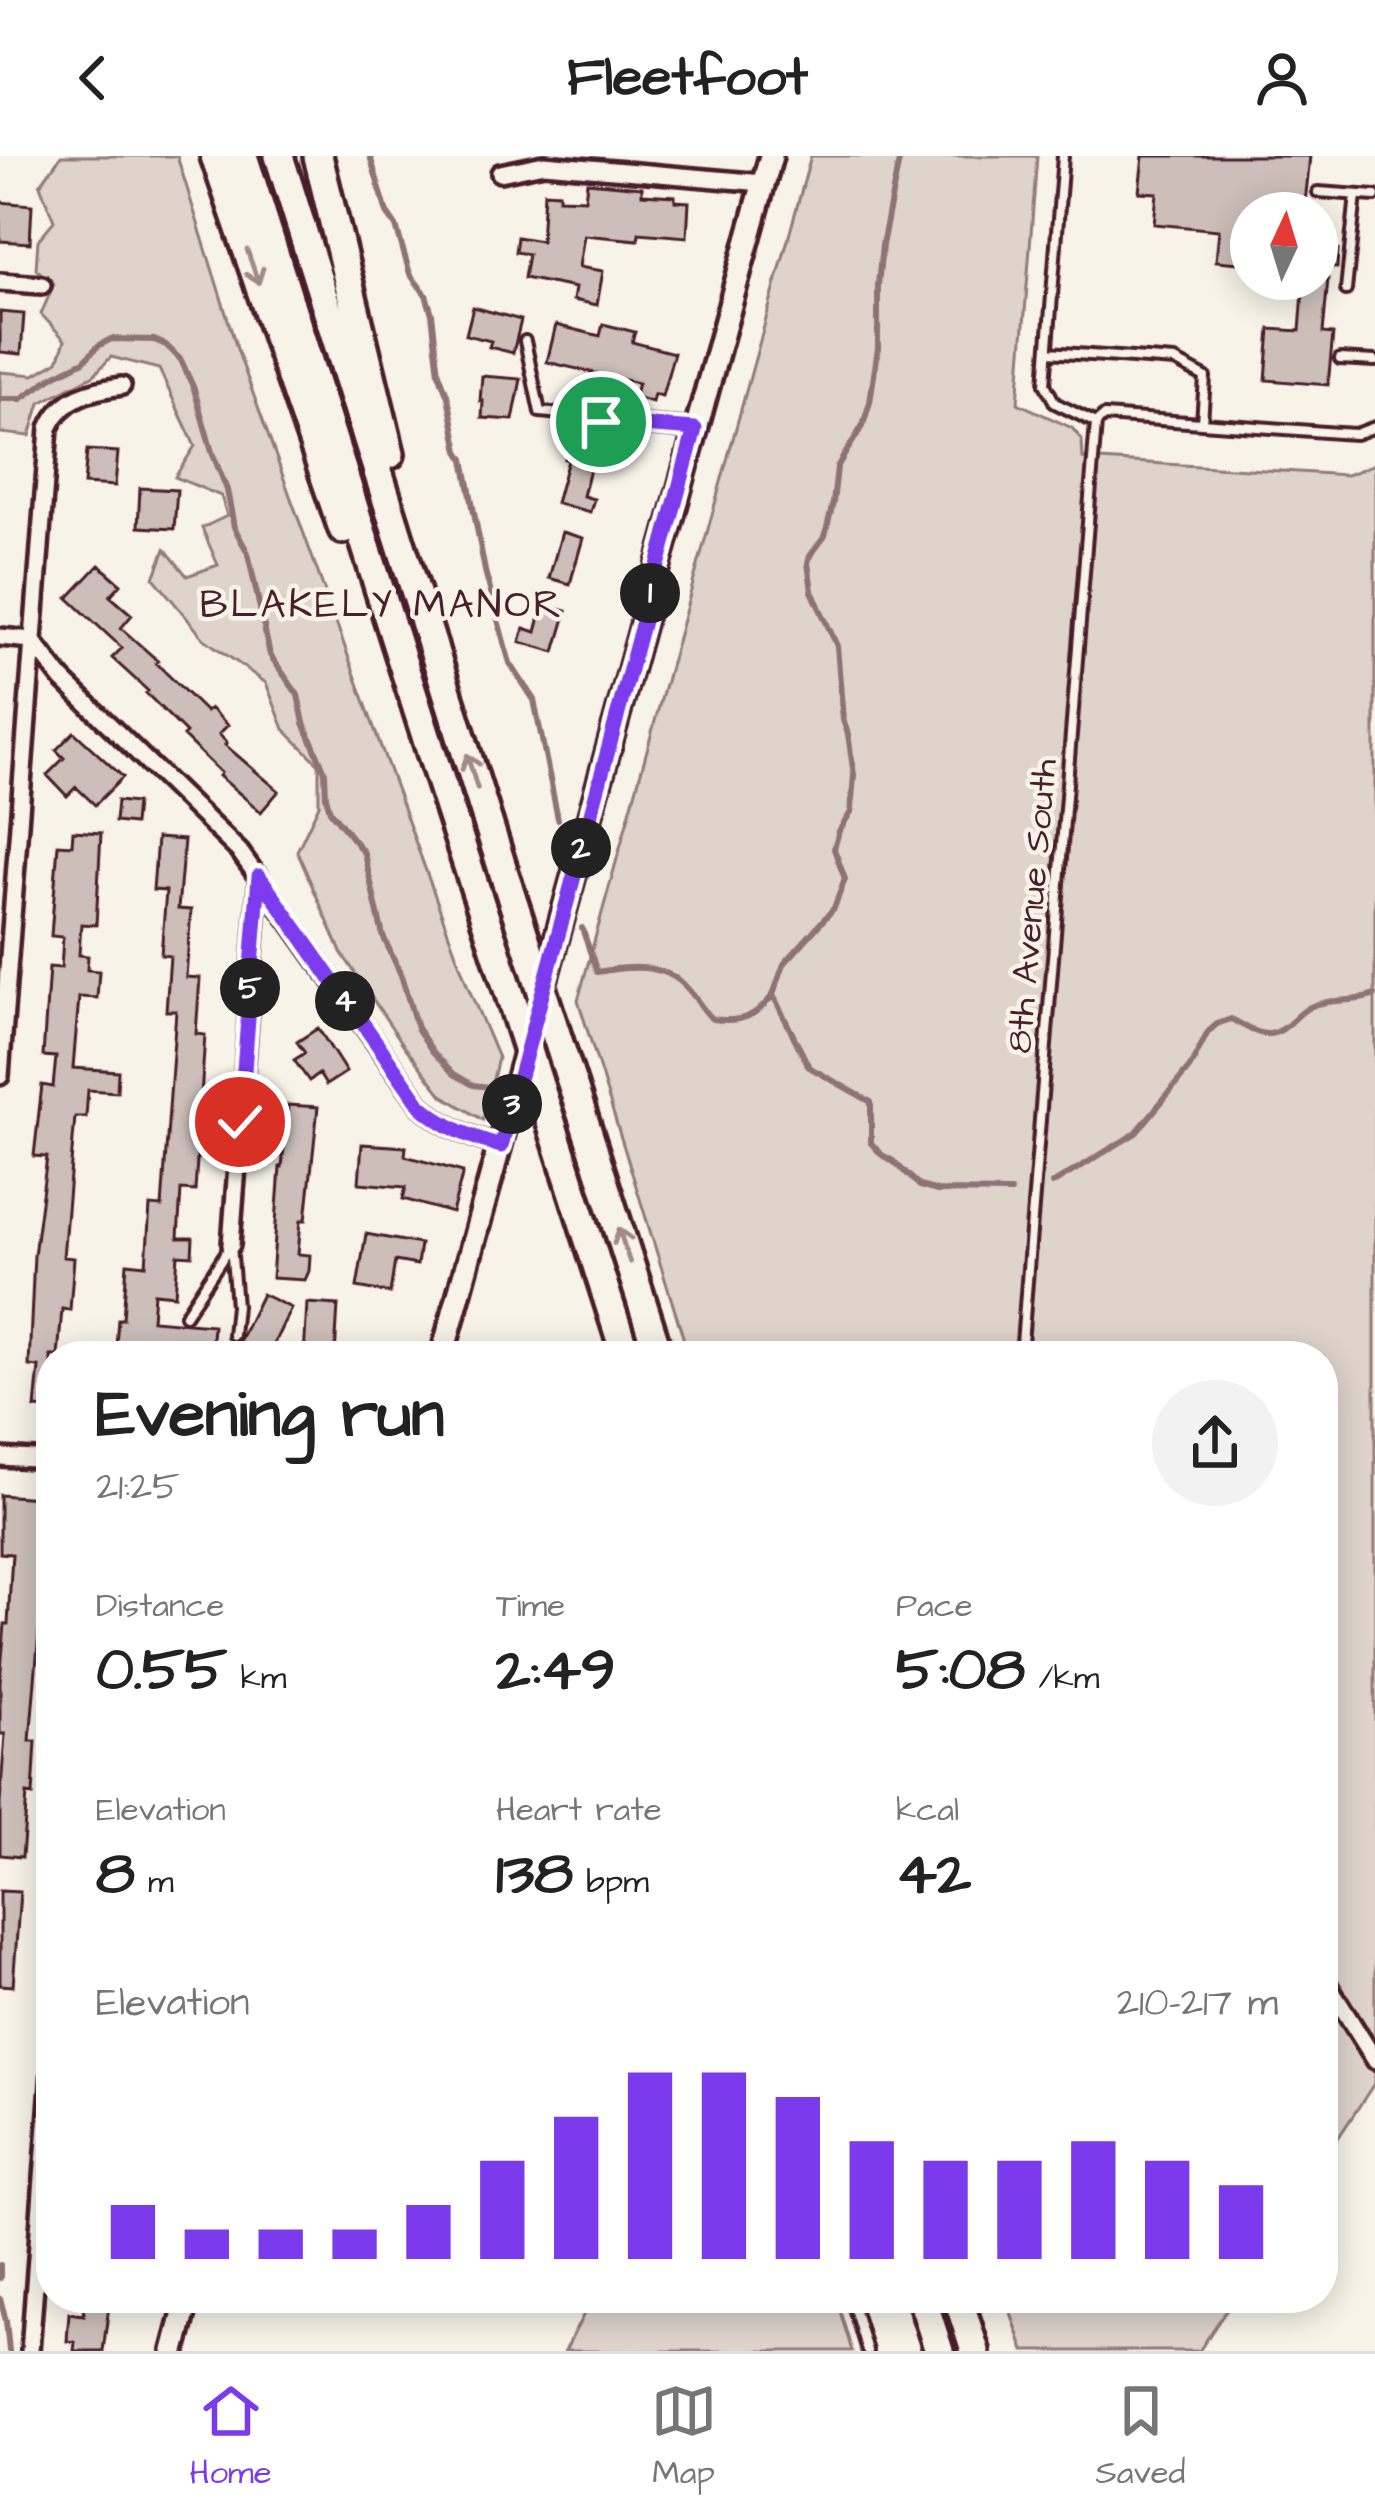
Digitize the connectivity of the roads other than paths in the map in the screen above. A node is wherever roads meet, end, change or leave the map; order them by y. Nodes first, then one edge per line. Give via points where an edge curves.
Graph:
1 (215, 156) edge
2 (244, 156) edge
3 (279, 156) edge
4 (318, 156) edge
5 (771, 156) edge
6 (1063, 156) edge
7 (500, 172) dead end
8 (763, 183) junction
9 (1338, 194) edge
10 (1356, 195) junction
11 (1375, 196) edge
12 (0, 282) edge
13 (42, 285) dead end
14 (1346, 290) dead end
15 (525, 341) dead end
16 (1048, 352) junction
17 (1340, 359) dead end
18 (1375, 362) edge
19 (122, 386) dead end
20 (588, 411) joint
21 (1096, 423) junction
22 (1202, 423) junction
23 (1375, 427) edge
24 (695, 429) junction
25 (397, 530) junction
26 (0, 637) edge
27 (32, 640) junction
28 (414, 705) junction
29 (259, 876) junction
30 (0, 1076) edge
31 (501, 1146) junction
32 (231, 1244) junction
33 (185, 1316) dead end
34 (233, 1335) dead end
35 (446, 1341) edge
36 (621, 1341) edge
37 (654, 1341) edge
38 (1022, 1341) edge
39 (0, 1457) edge
40 (36, 1459) edge
41 (1338, 2000) edge
42 (1375, 2060) edge
43 (36, 2271) edge
44 (184, 2313) edge
45 (856, 2313) edge
46 (927, 2313) edge
47 (963, 2313) edge
48 (30, 2351) edge
49 (174, 2351) edge
50 (867, 2351) edge
51 (939, 2351) edge
52 (975, 2351) edge

1 -> 28 highway via 382,641
2 - 28 highway
3 - 25 highway
4 - 25 highway via 397,482
5 - 8 main road
6 - 16 lane
7 - 8 street via 544,164
8 - 24 main road
9 - 10 lane
10 - 11 lane
10 - 14 lane
12 - 13 street
15 - 20 lane via 540,412
16 - 21 lane via 1049,394
16 - 22 lane via 1175,361 1205,376
17 - 18 lane
19 - 27 street via 69,401 49,428
20 - 24 street via 601,422
21 - 22 lane via 1103,416
21 - 38 lane, 8th Avenue South
22 - 23 lane via 1356,434
24 - 31 main road
37 -> 25 highway, bridge
26 - 27 street
27 - 29 street
27 - 30 street
28 - 36 highway, bridge
29 - 31 street via 421,1106 461,1134
29 - 32 street
31 - 35 main road
32 - 33 lane
32 - 34 lane
39 - 40 street
41 - 42 street
43 - 48 street
44 - 49 main road
45 - 50 lane
46 - 51 highway
47 - 52 highway

